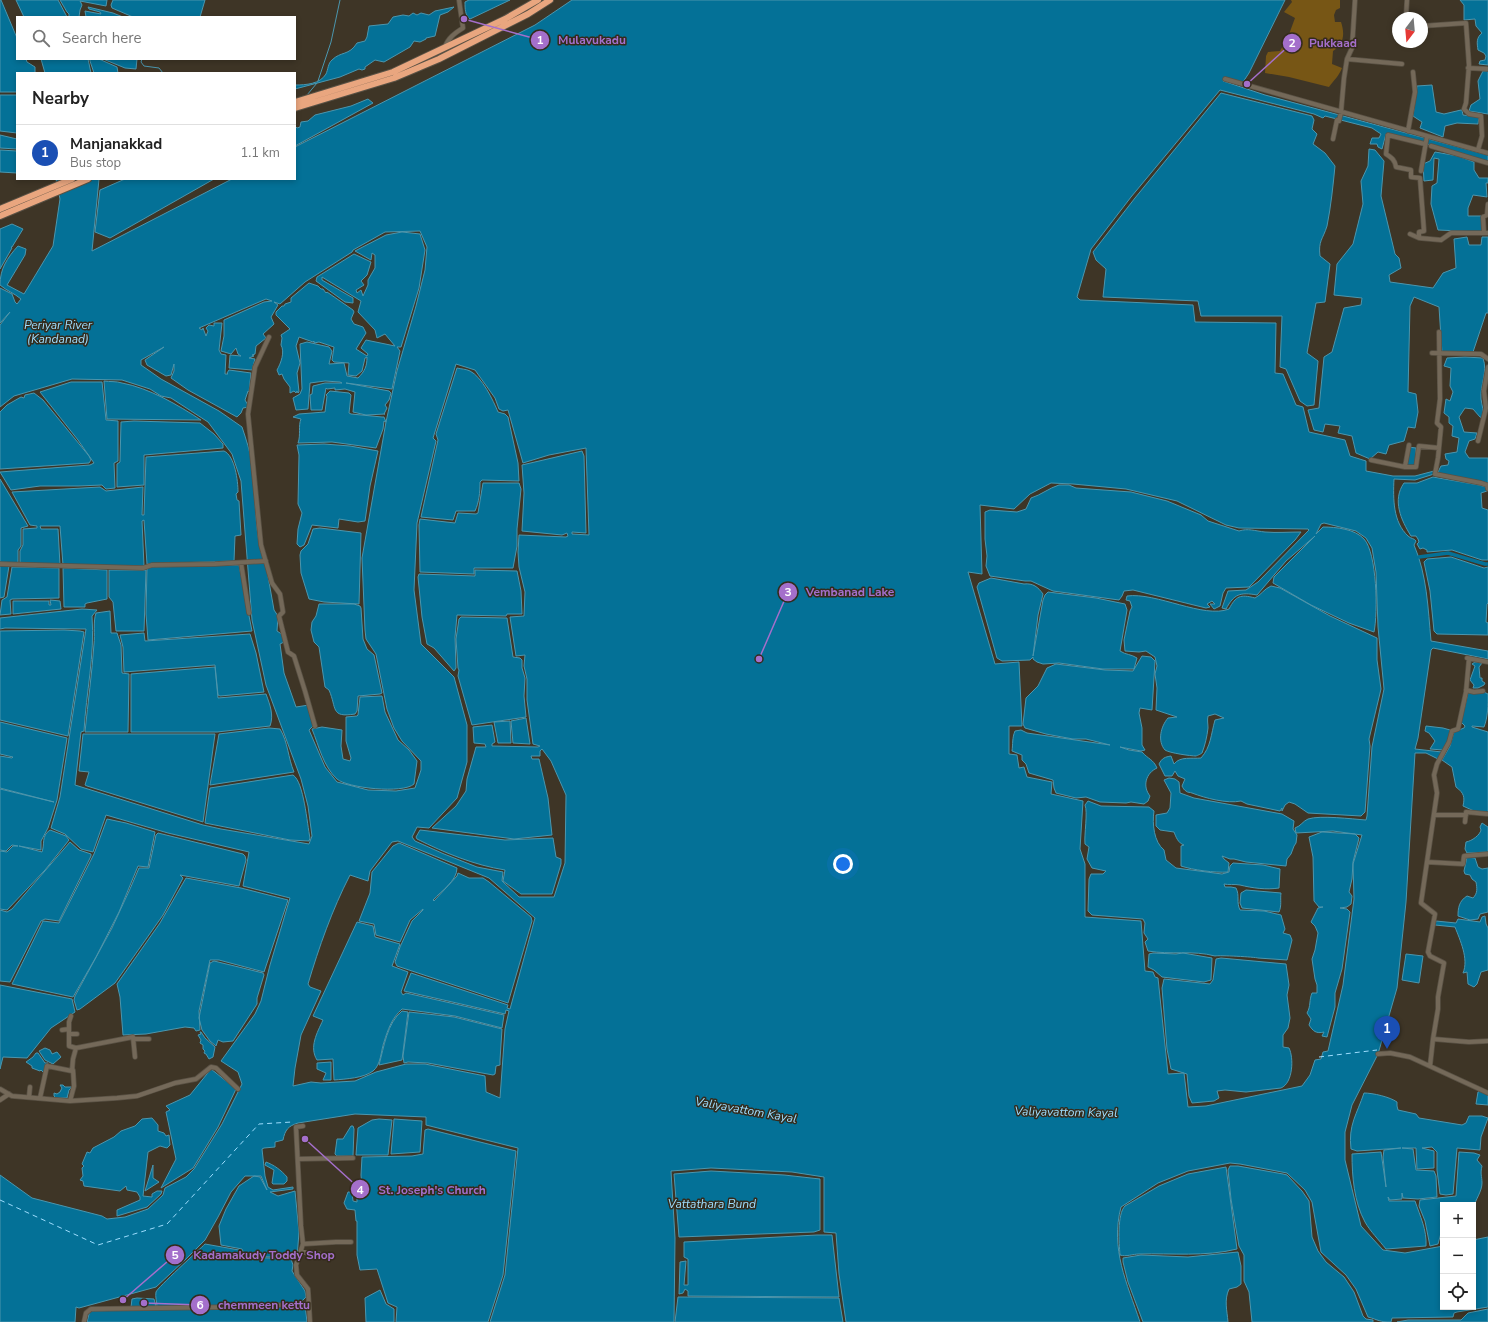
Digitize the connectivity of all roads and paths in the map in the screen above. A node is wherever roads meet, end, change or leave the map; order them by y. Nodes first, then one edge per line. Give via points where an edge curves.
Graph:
1 (459, 0) edge
2 (538, 0) edge
3 (550, 0) edge
4 (1355, 0) edge
5 (1407, 0) edge
6 (1406, 12) edge
7 (1428, 26) edge
8 (445, 47) junction
9 (1348, 59) junction
10 (1402, 64) dead end
11 (1468, 68) junction
12 (1488, 69) edge
13 (1413, 72) dead end
14 (1225, 79) dead end
15 (296, 102) edge
16 (296, 108) edge
17 (1341, 112) junction
18 (1408, 131) junction
19 (1427, 136) junction
20 (1333, 139) dead end
21 (1425, 144) junction
22 (1431, 146) dead end
23 (1478, 150) junction
24 (1488, 153) edge
25 (1488, 163) edge
26 (1421, 171) dead end
27 (70, 180) edge
28 (85, 180) edge
29 (48, 192) junction
30 (1488, 204) edge
31 (0, 209) edge
32 (0, 216) edge
33 (1486, 233) edge
34 (1410, 234) dead end
35 (1419, 238) junction
36 (1439, 332) dead end
37 (269, 337) dead end
38 (1432, 353) dead end
39 (1440, 353) junction
40 (1488, 359) edge
41 (1488, 367) edge
42 (1487, 407) edge
43 (1478, 441) dead end
44 (1409, 445) dead end
45 (1439, 448) junction
46 (1371, 460) dead end
47 (1405, 467) junction
48 (1488, 489) edge
49 (266, 562) junction
50 (0, 564) edge
51 (242, 564) junction
52 (249, 613) dead end
53 (1488, 662) edge
54 (1466, 690) junction
55 (1483, 691) dead end
56 (315, 726) dead end
57 (1434, 814) junction
58 (1488, 814) edge
59 (1466, 815) junction
60 (1465, 822) dead end
61 (1488, 854) edge
62 (1427, 862) junction
63 (71, 1016) dead end
64 (69, 1029) junction
65 (62, 1030) dead end
66 (69, 1034) junction
67 (77, 1034) dead end
68 (1433, 1038) junction
69 (134, 1039) junction
70 (149, 1039) dead end
71 (1488, 1041) edge
72 (76, 1048) junction
73 (1378, 1054) dead end
74 (135, 1057) dead end
75 (1430, 1066) junction
76 (73, 1070) junction
77 (30, 1087) dead end
78 (0, 1089) edge
79 (238, 1089) dead end
80 (1488, 1093) edge
81 (9, 1094) junction
82 (29, 1097) junction
83 (40, 1098) junction
84 (0, 1100) edge
85 (70, 1101) junction
86 (303, 1126) dead end
87 (353, 1158) dead end
88 (298, 1159) junction
89 (337, 1240) dead end
90 (351, 1242) dead end
91 (303, 1243) junction
92 (301, 1251) junction
93 (319, 1254) dead end
94 (308, 1304) junction
95 (84, 1322) edge
96 (310, 1322) edge

1 - 8 street via 463,28 453,34
2 - 8 highway via 505,20
3 - 16 highway via 528,14 439,59 394,78
4 - 9 street via 1352,48
5 - 6 street
7 - 11 street via 1466,23
8 - 15 highway via 393,72
9 - 10 street
9 - 17 street
11 - 12 street
11 - 23 street via 1464,109 1468,114 1482,116 1482,136
13 - 18 street via 1415,92
14 - 17 street
17 - 18 street
17 - 20 street via 1336,120
18 - 19 street
19 - 21 street
19 - 23 street
21 - 26 street
21 - 35 street via 1388,135 1386,154 1392,157 1396,167 1411,170 1411,177 1420,178 1424,231 1419,232
22 - 25 street
23 - 24 street
27 - 29 highway
28 - 29 highway
29 - 31 highway
29 - 32 highway
30 - 33 street via 1487,215 1484,217
33 - 35 street via 1451,234 1441,240
34 - 35 street
36 - 39 street
37 - 49 street via 255,367 248,414 261,545
38 - 39 street
39 - 40 street via 1481,354
39 - 45 street via 1437,423 1441,427
41 - 42 street via 1484,391
42 - 43 street
44 - 47 street
45 - 47 street via 1419,446 1416,467
45 - 48 street via 1435,474 1481,483 1487,485
46 - 47 street
49 - 51 street
49 - 56 street via 272,583 280,594 283,612 279,616 288,652 294,656
50 - 51 street via 143,568 152,565
51 - 52 street
53 - 54 street via 1468,659
54 - 55 street
54 - 57 street via 1458,729 1452,731 1434,775 1437,793
57 - 59 street
57 - 62 street
58 - 59 street via 1466,812
59 - 60 street
61 - 62 street via 1464,856 1463,864
62 - 68 street via 1421,903 1435,914 1428,952 1430,956 1444,963
63 - 64 street
64 - 65 street
64 - 66 street
66 - 67 street
66 - 72 street via 69,1046
68 - 71 street via 1469,1042
68 - 75 street
69 - 70 street
69 - 72 street
69 - 74 street
72 - 76 street
73 - 75 street via 1401,1054
75 - 80 street
76 - 83 street via 47,1066
76 - 85 street via 74,1086
77 - 82 street
78 - 81 street
79 - 85 street via 216,1068 211,1067 196,1079 136,1096
81 - 82 street
81 - 84 street
82 - 83 street
83 - 85 street
86 - 88 street via 296,1127
87 - 88 street
88 - 91 street
89 - 91 street
90 - 91 street
91 - 92 street
92 - 93 street
92 - 94 street via 296,1265 297,1275 308,1289
94 - 95 street via 235,1308 91,1309 86,1313
94 - 96 street

